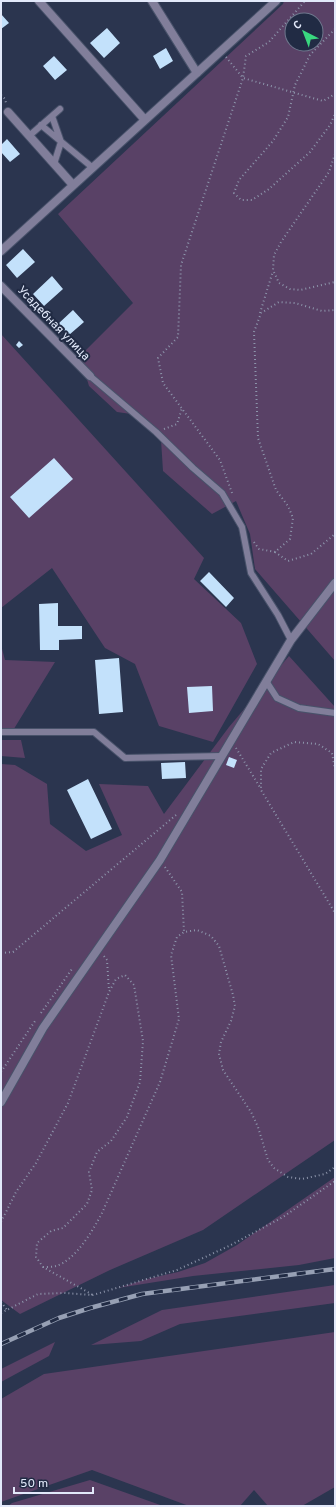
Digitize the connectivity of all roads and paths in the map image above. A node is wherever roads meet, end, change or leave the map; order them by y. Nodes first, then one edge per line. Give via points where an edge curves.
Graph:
1 (38, 1) edge
2 (152, 1) edge
3 (276, 1) edge
4 (305, 1) edge
5 (335, 29) edge
6 (221, 51) junction
7 (197, 73) junction
8 (242, 78) junction
9 (293, 92) junction
10 (335, 94) edge
11 (60, 109) dead end
12 (8, 112) dead end
13 (335, 114) edge
14 (52, 116) junction
15 (145, 120) junction
16 (42, 125) junction
17 (30, 136) junction
18 (61, 142) junction
19 (335, 154) edge
20 (54, 164) junction
21 (93, 168) junction
22 (73, 185) junction
23 (1, 251) edge
24 (273, 270) junction
25 (335, 282) edge
26 (1, 286) edge
27 (335, 310) edge
28 (258, 321) junction
29 (90, 376) joint
30 (182, 408) junction
31 (156, 432) junction
32 (234, 499) dead end
33 (335, 534) edge
34 (250, 537) dead end
35 (275, 552) junction
36 (335, 583) edge
37 (291, 640) junction
38 (266, 681) junction
39 (335, 713) edge
40 (1, 732) edge
41 (231, 740) junction
42 (222, 756) junction
43 (335, 770) edge
44 (261, 790) junction
45 (179, 812) dead end
46 (160, 860) junction
47 (335, 913) edge
48 (184, 932) junction
49 (98, 949) junction
50 (1, 953) edge
51 (109, 992) junction
52 (1, 1102) edge
53 (335, 1167) edge
54 (335, 1181) edge
55 (1, 1222) edge
56 (43, 1267) junction
57 (93, 1295) junction
58 (1, 1302) edge
59 (7, 1310) junction
60 (1, 1313) edge

1 - 15 street
2 - 7 street
3 - 6 street
4 - 8 path via 269,42 246,56
5 - 9 path via 310,55
6 - 7 street
6 - 8 path
7 - 15 street
8 - 9 path
8 - 30 path via 181,265 178,337 158,358 163,383
9 - 10 path via 322,101
9 - 13 path via 288,117 273,141 239,180 234,193 241,200 252,200 269,189 310,152
11 - 14 lane
12 - 17 street
14 - 16 lane
14 - 18 lane
15 - 21 street
16 - 17 lane
16 - 18 lane
17 - 20 street
18 - 20 lane
18 - 21 lane
19 - 24 path via 329,172 274,255
20 - 22 street
21 - 22 street
22 - 23 street
24 - 25 path via 280,283 290,289 300,290
24 - 28 path
26 - 29 street, Усадебная улица
27 - 28 path via 322,311 294,303 279,302 261,313
28 - 35 path via 254,332 258,438 276,490 293,518 290,539
29 - 31 lane
30 - 31 path via 177,424
30 - 32 path via 220,460
31 - 37 lane via 222,493 242,527 251,573 278,614
33 - 35 path via 311,554 288,561
34 - 35 path via 259,549
36 - 37 street
37 - 38 street
38 - 39 lane via 277,698 299,708
38 - 41 street
40 - 42 lane via 94,732 125,758
41 - 42 street
41 - 44 path
42 - 46 street
43 - 44 path via 332,753 318,744 294,742 271,753 261,769
44 - 47 path
45 - 50 path via 13,952
46 - 48 path via 182,892
46 - 49 street
48 - 53 path via 197,930 211,936 219,946 235,1006 219,1054 223,1070 258,1127 268,1160 274,1168 288,1176 302,1179 325,1174
48 - 56 path via 177,937 171,955 179,1019 160,1082 91,1234 72,1256 57,1266
49 - 51 path via 108,960
49 - 52 street via 43,1028
51 - 55 path via 68,1103
51 - 56 path via 116,979 125,975 134,985 143,1041 140,1082 127,1117 111,1141 97,1152 89,1172 92,1190 87,1204 63,1228 51,1231 37,1243 36,1257
54 - 57 path via 283,1217 230,1246 177,1270
56 - 57 path
57 - 59 path via 38,1294
58 - 59 path
59 - 60 path

